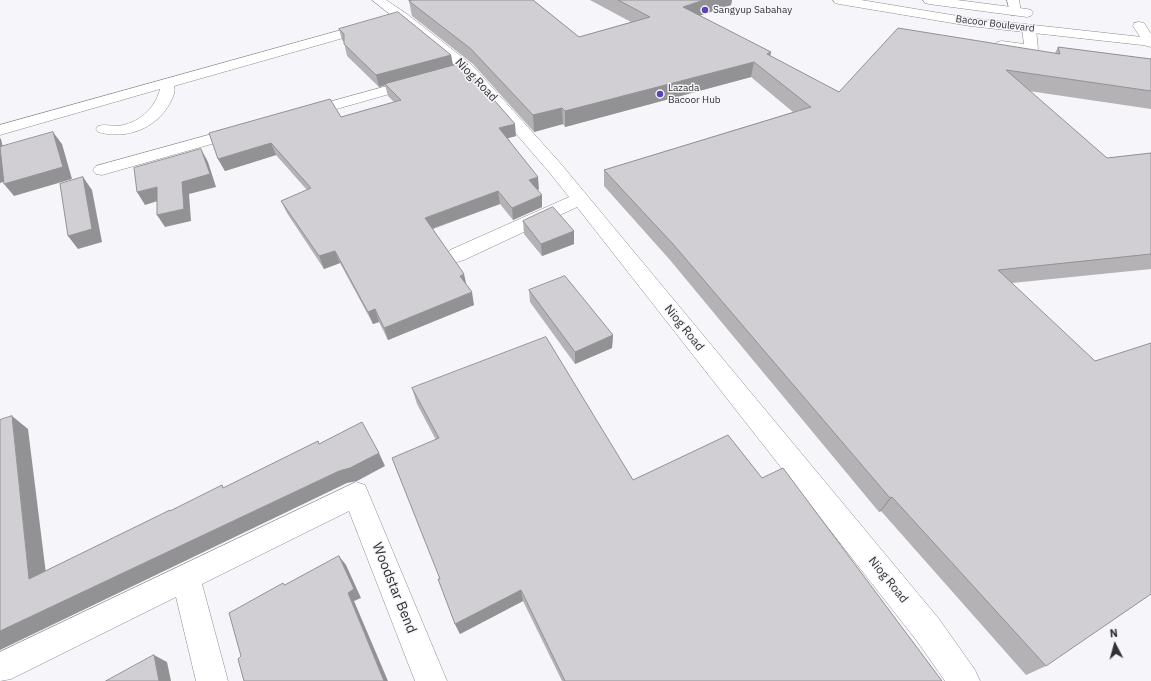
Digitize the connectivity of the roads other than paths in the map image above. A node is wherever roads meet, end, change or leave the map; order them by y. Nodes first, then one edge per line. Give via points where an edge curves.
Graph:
1 (378, 0) edge
2 (839, 0) edge
3 (929, 0) edge
4 (1014, 6) edge
5 (1038, 14) dead end
6 (391, 20) junction
7 (1123, 24) dead end
8 (1145, 26) edge
9 (1029, 28) junction
10 (992, 43) edge
11 (1151, 43) edge
12 (429, 78) edge
13 (166, 83) junction
14 (292, 117) edge
15 (254, 128) edge
16 (104, 129) dead end
17 (0, 130) edge
18 (102, 170) dead end
19 (580, 199) junction
20 (457, 255) dead end
21 (186, 577) junction
22 (0, 668) edge
23 (212, 681) edge
24 (431, 681) edge
25 (964, 681) edge

1 - 6 street, Niog Road
2 - 9 street, Bacoor Boulevard via 970,22
3 - 4 street, Bacoor Boulevard
4 - 5 street, Bacoor Boulevard
6 - 13 street
6 - 19 street, Niog Road via 460,70
7 - 8 street
8 - 11 street
9 - 10 street via 1031,49
9 - 11 street, Bacoor Boulevard
12 - 14 street
13 - 16 street via 168,90 163,102 148,121 117,132
13 - 17 street
15 - 18 street
19 - 20 street
19 - 25 street, Niog Road via 928,630
21 - 22 street
21 - 23 street
21 - 24 street, Woodstar Bend via 356,494

